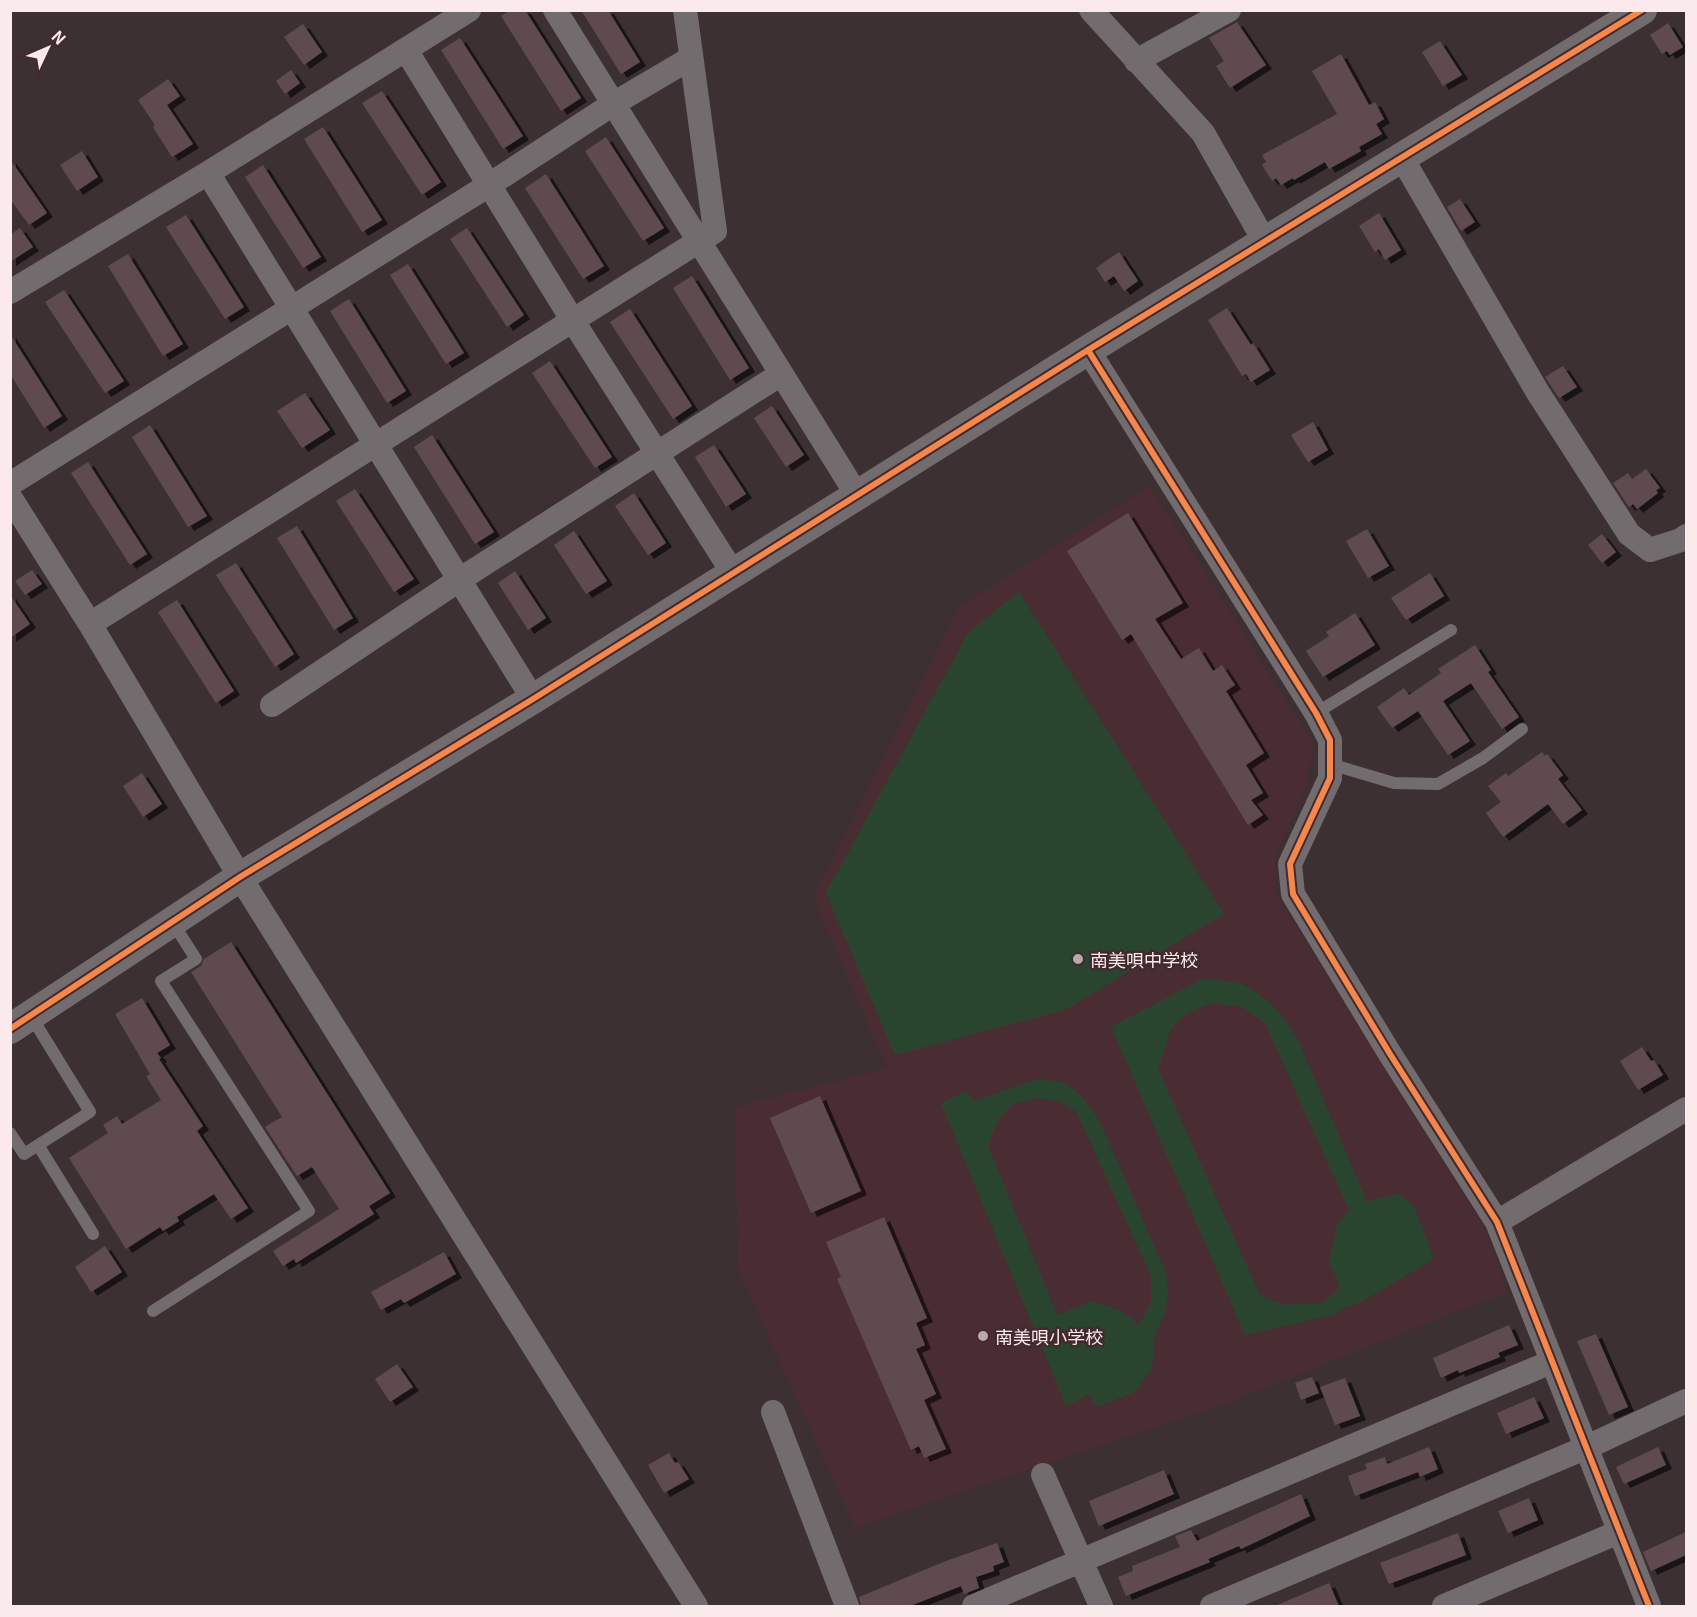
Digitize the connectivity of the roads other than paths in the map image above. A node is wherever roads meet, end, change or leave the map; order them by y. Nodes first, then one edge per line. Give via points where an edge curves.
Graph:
1 (469, 10) edge
2 (555, 10) edge
3 (685, 10) edge
4 (1091, 10) edge
5 (1229, 10) edge
6 (1642, 10) edge
7 (406, 50) junction
8 (691, 58) junction
9 (1136, 61) junction
10 (613, 104) junction
11 (1402, 158) junction
12 (208, 173) junction
13 (489, 185) junction
14 (698, 241) junction
15 (1265, 242) junction
16 (10, 292) edge
17 (291, 309) junction
18 (573, 321) junction
19 (1088, 350) junction
20 (781, 374) junction
21 (375, 446) junction
22 (658, 454) junction
23 (10, 484) edge
24 (857, 495) junction
25 (10, 497) edge
26 (1686, 536) edge
27 (733, 573) junction
28 (459, 580) junction
29 (90, 624) junction
30 (1451, 630) dead end
31 (533, 699) junction
32 (272, 705) dead end
33 (1316, 712) junction
34 (1522, 729) dead end
35 (1330, 764) junction
36 (240, 877) junction
37 (172, 922) junction
38 (21, 1022) edge
39 (1686, 1108) edge
40 (10, 1133) edge
41 (38, 1145) junction
42 (1497, 1222) junction
43 (93, 1234) dead end
44 (153, 1311) dead end
45 (1551, 1362) junction
46 (1686, 1401) edge
47 (773, 1412) dead end
48 (1585, 1448) junction
49 (1043, 1475) dead end
50 (1619, 1532) junction
51 (1081, 1560) junction
52 (696, 1606) edge
53 (847, 1606) edge
54 (974, 1606) edge
55 (1101, 1606) edge
56 (1212, 1606) edge
57 (1444, 1606) edge
58 (1648, 1606) edge

1 - 7 street
2 - 10 street
3 - 8 street
4 - 9 street
5 - 9 street
6 - 11 street
7 - 12 street
7 - 13 street
8 - 10 street
8 - 14 street via 715,231
9 - 15 street via 1203,133
10 - 13 street
10 - 14 street
11 - 15 street
11 - 26 street via 1537,391 1629,534 1650,550
12 - 16 street
12 - 17 street
13 - 17 street
13 - 18 street
14 - 18 street
14 - 20 street
15 - 19 street
17 - 21 street
17 - 23 street
18 - 21 street
18 - 22 street
19 - 24 street
19 - 33 street
20 - 22 street
20 - 24 street
21 - 28 street
21 - 29 street
22 - 27 street
22 - 28 street
24 - 27 street
25 - 29 street
27 - 31 street
28 - 31 street
28 - 32 street
29 - 36 street
30 - 33 lane
31 - 36 street
33 - 35 street via 1330,740
34 - 35 lane via 1438,784 1394,783
35 - 42 street via 1330,778 1290,864 1293,894
36 - 37 street
36 - 52 street
37 - 38 street
37 - 44 lane via 196,959 161,981 309,1211
38 - 41 lane via 90,1112
39 - 42 street
40 - 41 lane via 24,1154
41 - 43 lane
42 - 45 street
45 - 48 street
45 - 51 street
46 - 48 street
47 - 53 street
48 - 50 street
48 - 56 street
49 - 51 street
50 - 57 street
50 - 58 street
51 - 54 street
51 - 55 street

